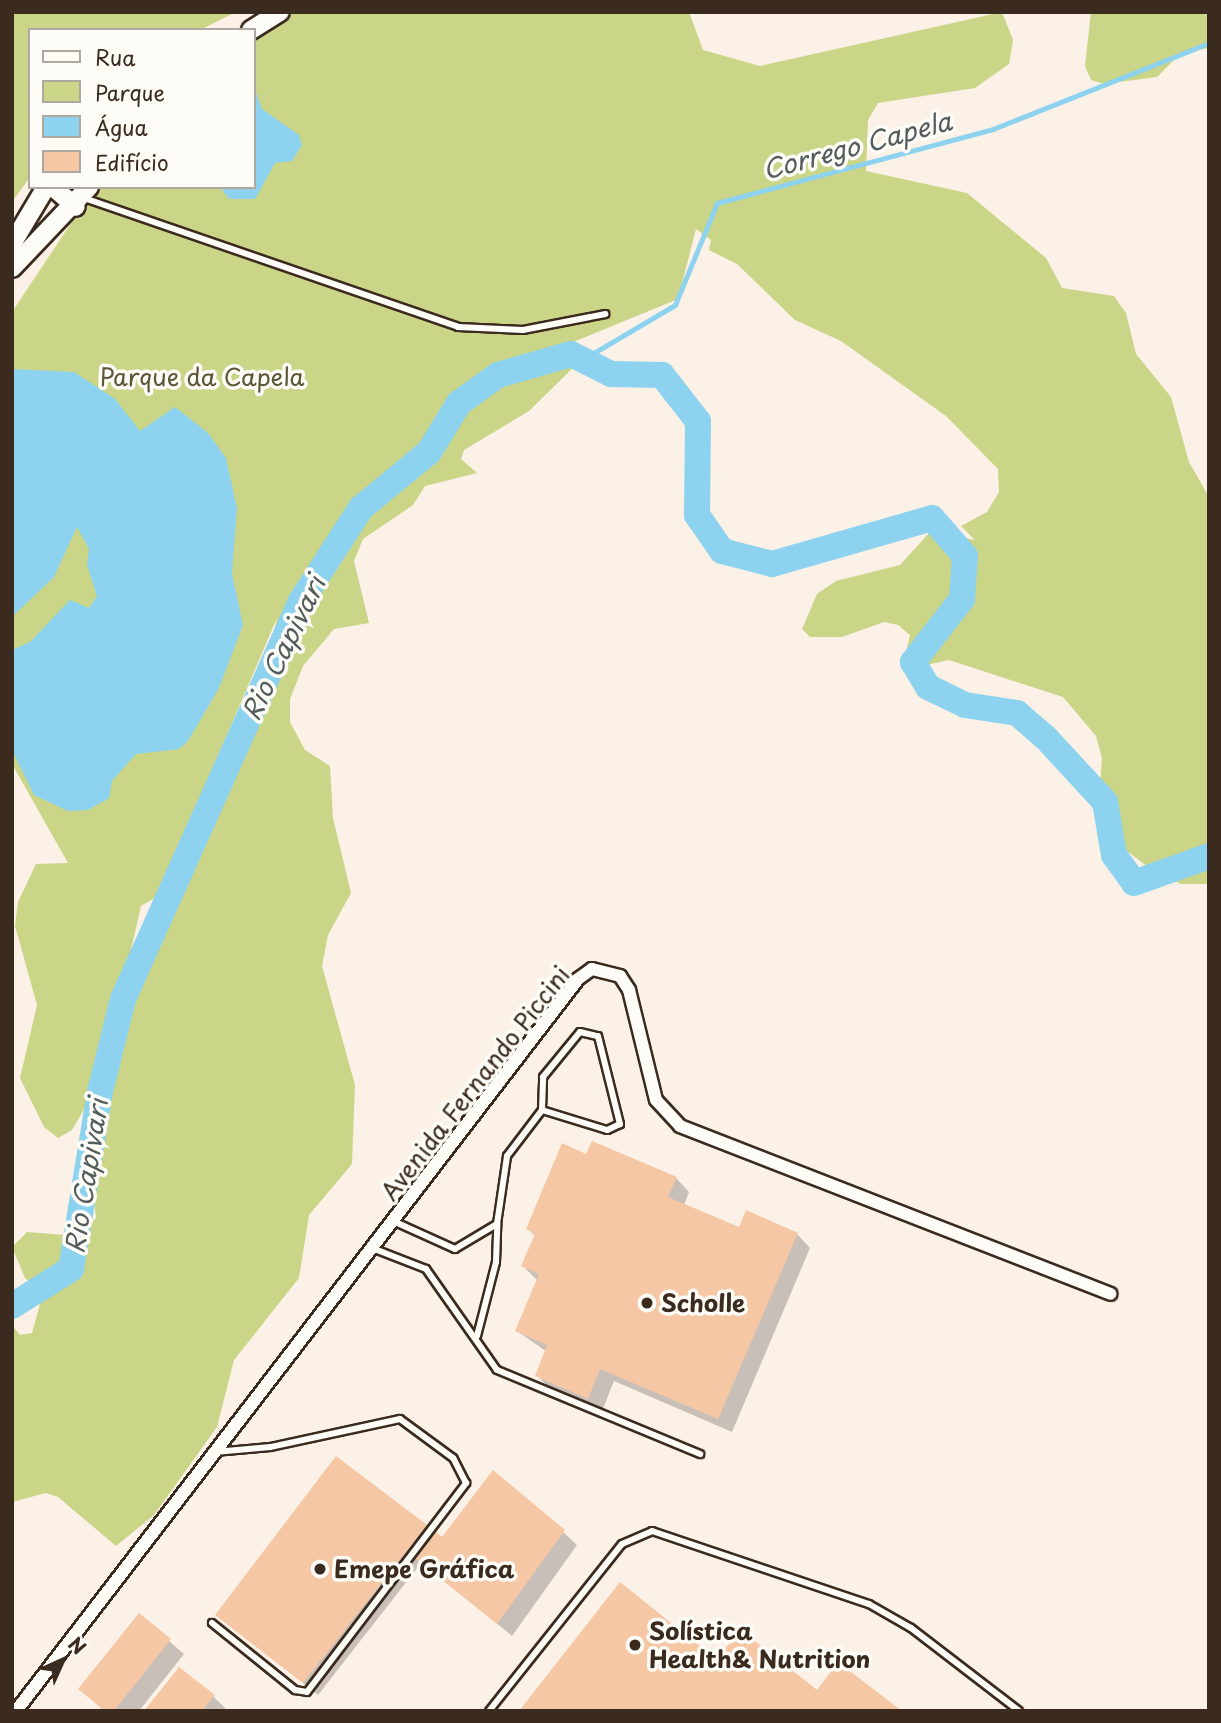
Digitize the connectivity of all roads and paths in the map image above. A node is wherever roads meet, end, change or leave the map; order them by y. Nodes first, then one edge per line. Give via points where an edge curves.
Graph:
1 (280, 12) edge
2 (254, 28) edge
3 (45, 189) edge
4 (59, 189) edge
5 (82, 197) edge
6 (12, 244) edge
7 (12, 268) edge
8 (605, 314) dead end
9 (542, 1110) junction
10 (393, 1221) junction
11 (497, 1224) junction
12 (372, 1248) junction
13 (1110, 1294) dead end
14 (477, 1336) junction
15 (213, 1452) junction
16 (700, 1454) dead end
17 (212, 1623) dead end
18 (16, 1711) edge
19 (489, 1711) edge
20 (1019, 1711) edge

1 - 2 street
3 - 6 street
4 - 5 street
5 - 7 street
5 - 8 lane via 458,327 523,330
9 - 9 lane via 547,1071 580,1032 598,1036 620,1124 607,1130
9 - 11 lane via 507,1156
10 - 11 lane via 455,1250
10 - 12 street, Avenida Fernando Piccini
10 - 13 street, Avenida Fernando Piccini via 578,979 608,969 629,990 656,1100 680,1126
11 - 14 lane via 496,1262
12 - 14 lane via 425,1269
12 - 15 street, Avenida Fernando Piccini
14 - 16 lane via 482,1355 497,1370
15 - 17 lane via 270,1447 400,1419 453,1458 466,1483 307,1692 295,1690
15 - 18 street, Avenida Fernando Piccini
19 - 20 lane via 622,1544 652,1531 869,1604 911,1628

